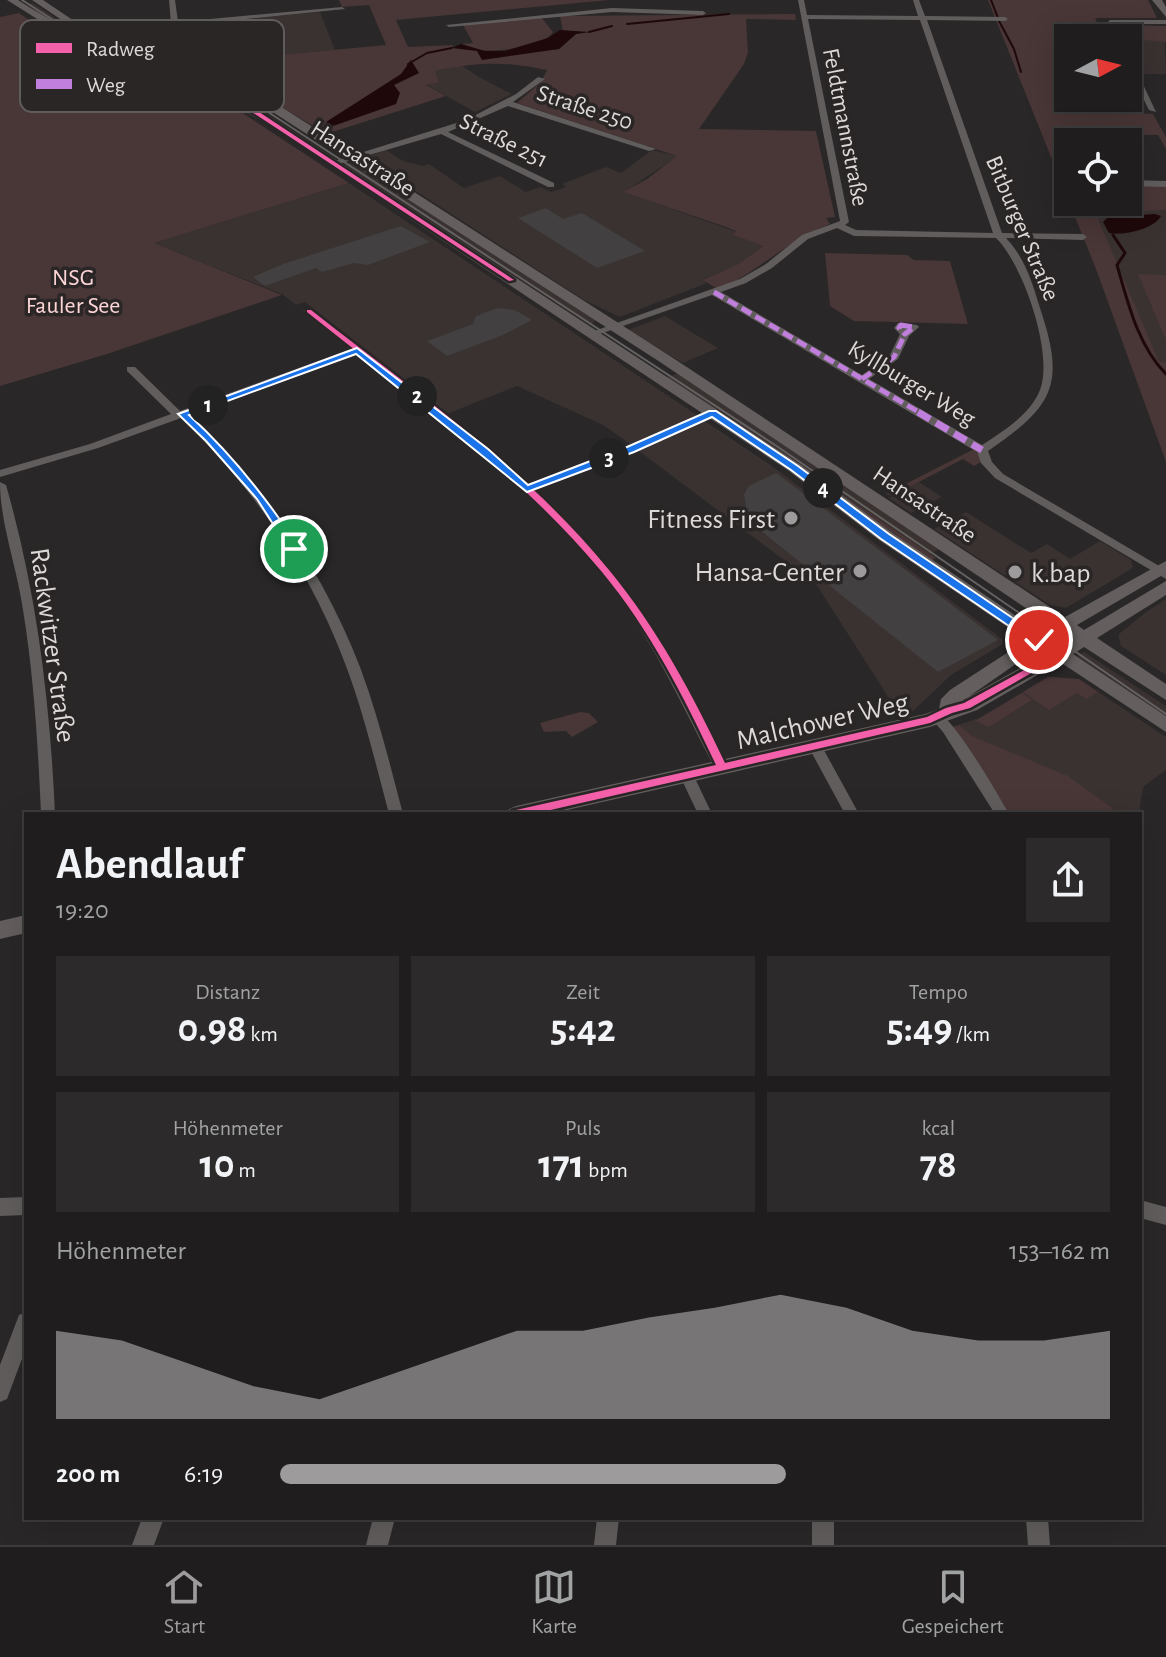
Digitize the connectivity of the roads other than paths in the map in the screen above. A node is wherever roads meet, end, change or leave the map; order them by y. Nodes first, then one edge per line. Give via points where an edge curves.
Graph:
1 (16, 0) edge
2 (37, 0) edge
3 (172, 0) edge
4 (616, 0) edge
5 (801, 0) edge
6 (916, 0) edge
7 (1157, 0) edge
8 (342, 9) dead end
9 (612, 10) junction
10 (703, 13) dead end
11 (1166, 14) edge
12 (804, 17) junction
13 (922, 18) junction
14 (1005, 19) dead end
15 (40, 20) edge
16 (69, 20) edge
17 (174, 20) edge
18 (220, 20) edge
19 (1166, 22) edge
20 (1108, 24) edge
21 (449, 25) dead end
22 (541, 79) dead end
23 (1142, 88) edge
24 (507, 103) junction
25 (1153, 110) dead end
26 (252, 112) edge
27 (279, 112) edge
28 (440, 131) junction
29 (652, 149) dead end
30 (352, 157) junction
31 (332, 163) junction
32 (1142, 183) edge
33 (1166, 184) edge
34 (551, 185) dead end
35 (838, 225) junction
36 (999, 236) junction
37 (1083, 237) dead end
38 (714, 292) junction
39 (309, 311) dead end
40 (610, 325) junction
41 (591, 334) junction
42 (905, 334) dead end
43 (357, 350) junction
44 (131, 369) dead end
45 (862, 379) junction
46 (712, 413) junction
47 (180, 415) junction
48 (982, 450) junction
49 (0, 474) edge
50 (0, 485) edge
51 (527, 489) junction
52 (1164, 575) edge
53 (1063, 625) junction
54 (1084, 639) junction
55 (1039, 640) junction
56 (1060, 654) junction
57 (1166, 693) edge
58 (943, 713) junction
59 (1166, 725) edge
60 (815, 746) junction
61 (722, 768) junction
62 (687, 776) junction
63 (552, 810) edge
64 (48, 812) edge
65 (395, 812) edge
66 (704, 812) edge
67 (851, 812) edge
68 (1001, 812) edge
69 (24, 924) edge
70 (0, 930) edge
71 (24, 1206) edge
72 (0, 1207) edge
73 (1142, 1210) edge
74 (1166, 1216) edge
75 (24, 1327) edge
76 (0, 1392) edge
77 (152, 1520) edge
78 (383, 1520) edge
79 (608, 1520) edge
80 (823, 1520) edge
81 (1037, 1520) edge
82 (143, 1545) edge
83 (377, 1545) edge
84 (605, 1545) edge
85 (823, 1545) edge
86 (1039, 1545) edge

1 - 15 main road, Hansastraße
2 - 16 main road, Hansastraße
3 - 17 street
4 - 9 street
5 - 12 street, Feldtmannstraße
6 - 13 street, Bitburger Straße
7 - 11 main road
8 - 18 street
9 - 10 street
9 - 21 street
12 - 13 street
12 - 35 street, Feldtmannstraße via 844,220
13 - 14 street
13 - 36 street, Bitburger Straße
19 - 20 street
22 - 24 street
23 - 25 street
24 - 28 street
24 - 29 street, Straße 250
26 - 31 main road, Hansastraße
27 - 30 main road, Hansastraße
28 - 30 street
28 - 34 street, Straße 251
30 - 31 street
30 - 40 main road, Hansastraße
31 - 41 main road, Hansastraße
32 - 33 street
35 - 36 street via 854,233
35 - 38 street, Feldtmannstraße via 811,234 769,266
36 - 37 street
36 - 48 street, Bitburger Straße via 1015,251 1049,348 1050,369 1030,413
38 - 40 street, Feldtmannstraße
38 - 45 street, Kyllburger Weg
39 - 43 street
40 - 41 street, Feldtmannstraße
40 - 53 main road, Hansastraße
41 - 46 main road, Hansastraße
42 - 45 street via 894,357
43 - 47 street
43 - 51 street
44 - 47 street
45 - 48 street, Kyllburger Weg
46 - 51 street
46 - 55 main road, Hansastraße
47 - 49 street
47 - 65 street via 210,439 261,497 304,563 364,699
48 - 52 street, Kyllburger Weg via 999,476
50 - 64 street, Rackwitzer Straße via 27,587 40,674
51 - 61 street via 583,545 632,606
52 - 53 main road, Malchower Weg
52 - 54 main road, Malchower Weg
53 - 54 main road, Hansastraße
53 - 55 main road, Malchower Weg
54 - 56 main road, Malchower Weg
54 - 57 main road, Hansastraße
55 - 56 main road, Hansastraße
55 - 58 main road, Malchower Weg via 957,695
56 - 58 main road, Malchower Weg via 967,706
56 - 59 main road, Hansastraße
58 - 60 main road, Malchower Weg
58 - 68 street
60 - 61 main road, Malchower Weg
60 - 67 street
61 - 62 main road, Malchower Weg
62 - 63 main road, Malchower Weg
62 - 66 street
69 - 70 main road
71 - 72 street
73 - 74 street
75 - 76 street
77 - 82 street
78 - 83 street
79 - 84 street
80 - 85 street
81 - 86 street

